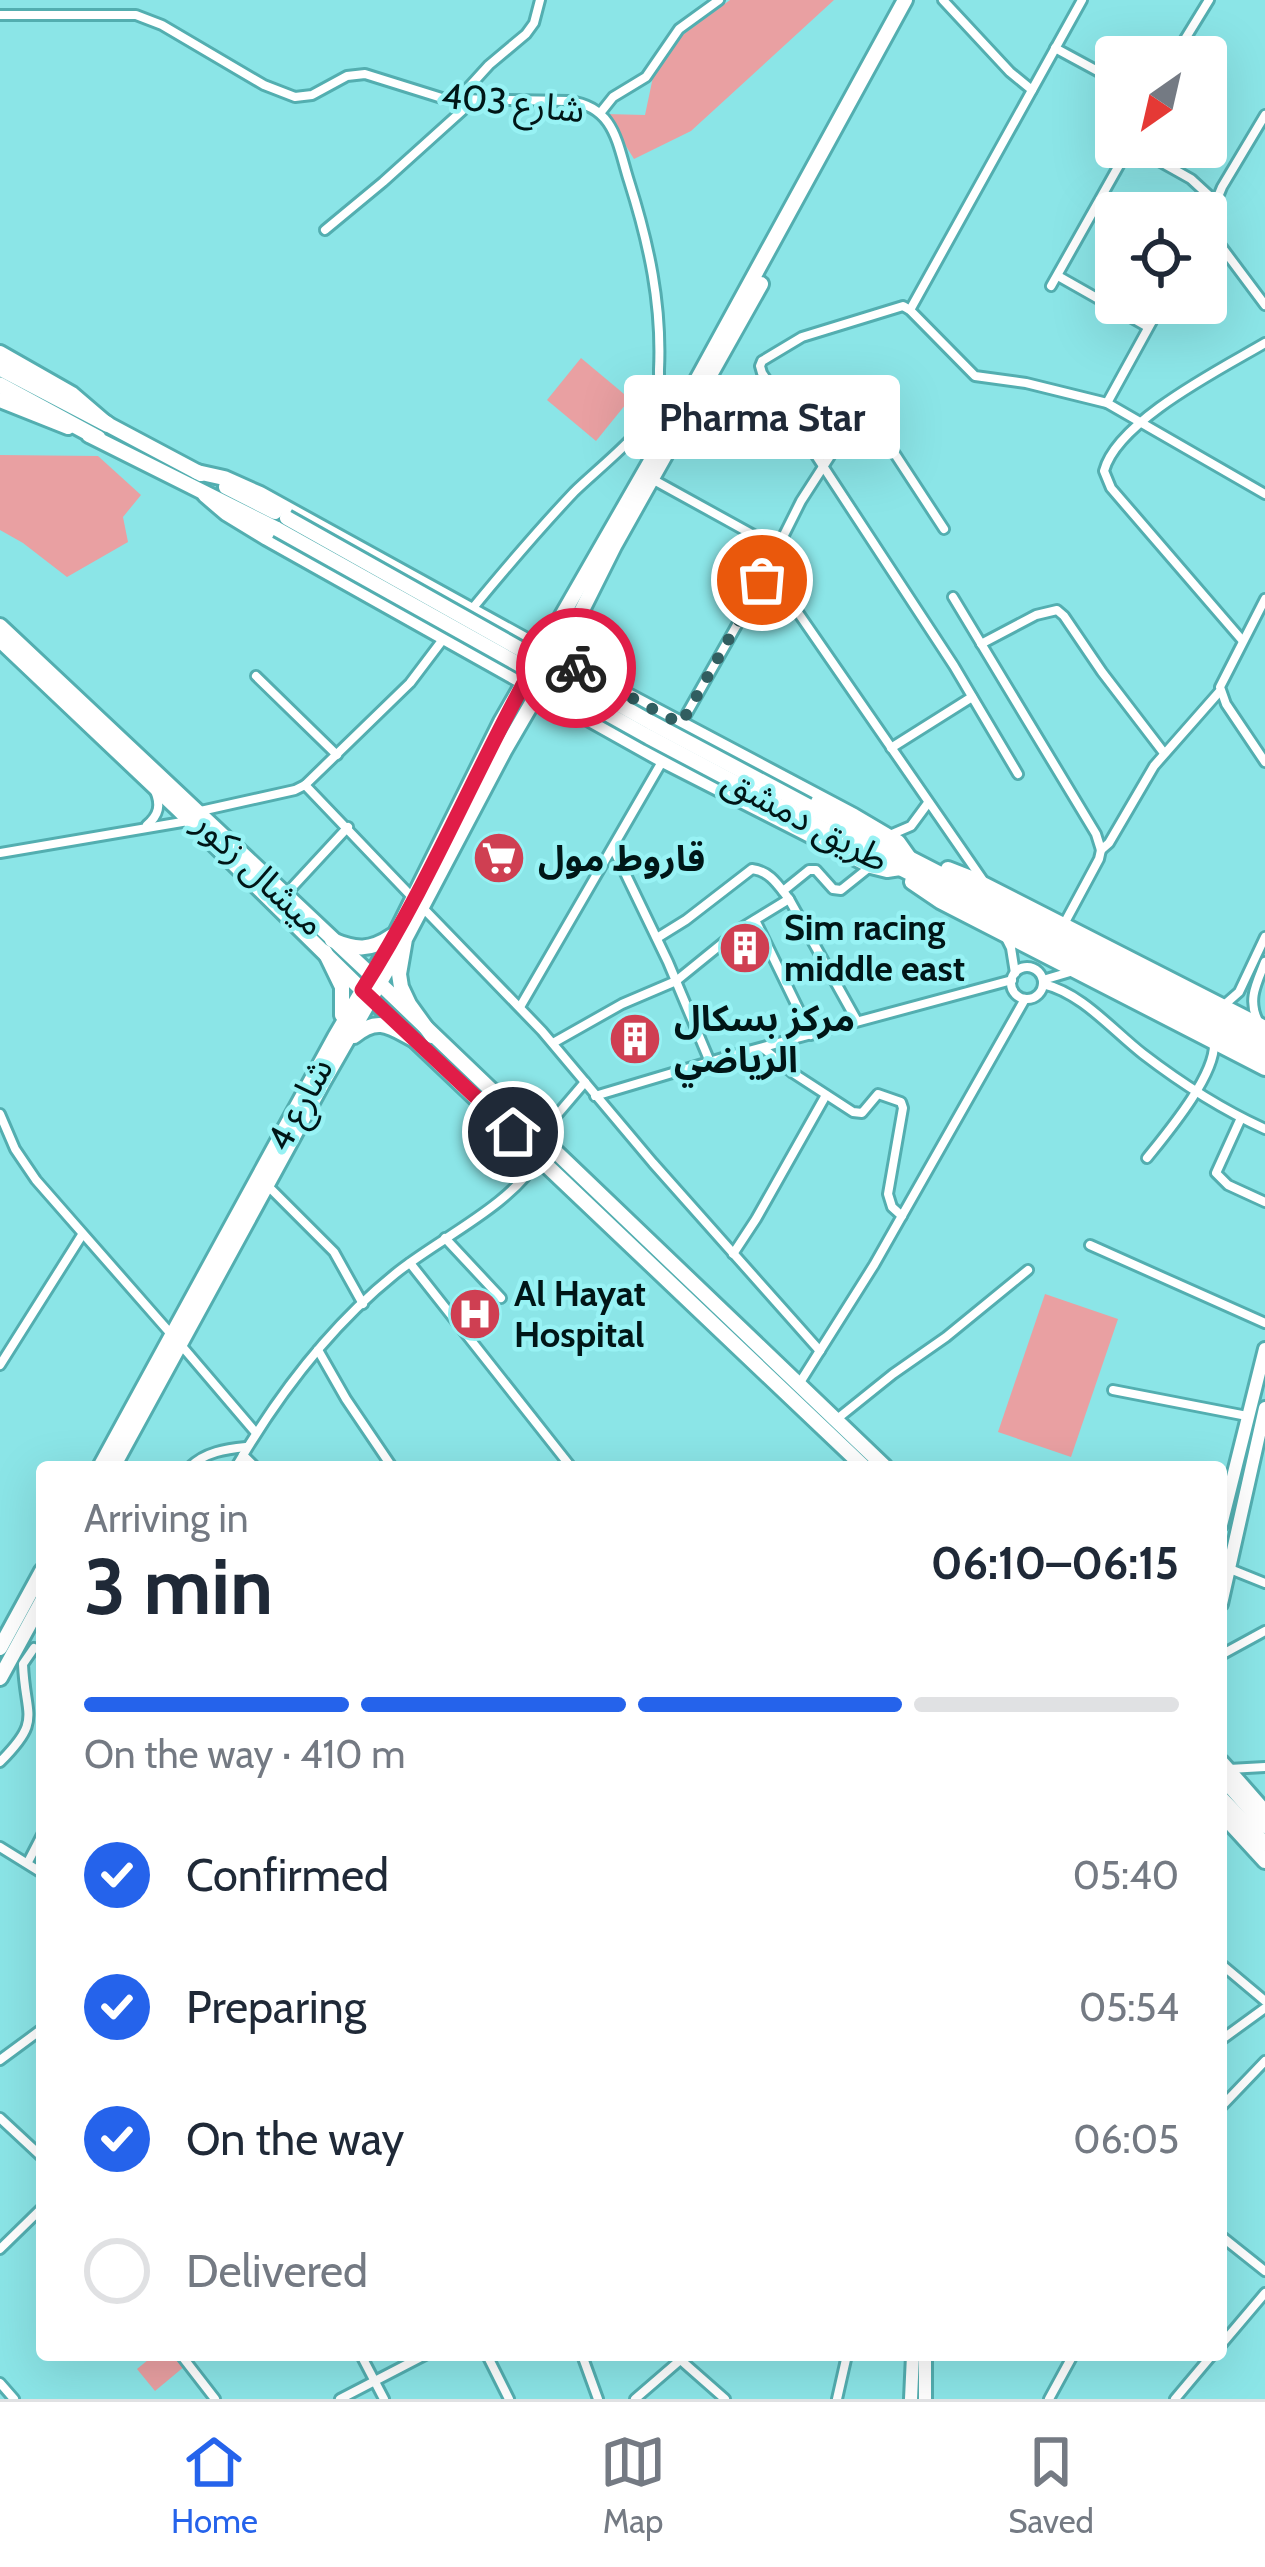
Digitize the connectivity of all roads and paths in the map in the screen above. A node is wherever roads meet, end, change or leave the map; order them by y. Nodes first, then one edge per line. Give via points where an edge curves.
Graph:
1 (540, 0) edge
2 (719, 0) edge
3 (905, 0) edge
4 (915, 0) edge
5 (943, 0) edge
6 (1082, 0) edge
7 (1209, 0) edge
8 (0, 15) edge
9 (1187, 36) edge
10 (1055, 48) junction
11 (1095, 70) edge
12 (1032, 90) junction
13 (458, 99) junction
14 (475, 99) junction
15 (601, 112) junction
16 (1265, 115) edge
17 (1104, 192) edge
18 (1206, 192) edge
19 (1221, 192) edge
20 (1095, 209) edge
21 (325, 230) dead end
22 (1227, 254) edge
23 (1058, 276) junction
24 (1052, 286) dead end
25 (1265, 305) edge
26 (910, 310) junction
27 (1150, 324) edge
28 (1148, 327) junction
29 (1265, 343) edge
30 (0, 353) edge
31 (3, 375) edge
32 (0, 400) edge
33 (1107, 403) junction
34 (653, 412) junction
35 (1140, 422) junction
36 (675, 430) junction
37 (102, 431) junction
38 (822, 467) junction
39 (197, 472) junction
40 (652, 478) junction
41 (1265, 494) edge
42 (205, 495) junction
43 (282, 524) junction
44 (944, 529) dead end
45 (777, 548) junction
46 (768, 569) junction
47 (953, 597) dead end
48 (1265, 599) edge
49 (472, 609) junction
50 (561, 615) junction
51 (491, 621) junction
52 (576, 623) junction
53 (0, 626) edge
54 (445, 637) junction
55 (520, 638) junction
56 (0, 640) edge
57 (1242, 640) junction
58 (982, 644) junction
59 (542, 650) junction
60 (471, 653) junction
61 (558, 658) junction
62 (493, 666) junction
63 (588, 675) junction
64 (256, 676) dead end
65 (604, 683) junction
66 (523, 684) junction
67 (1220, 691) junction
68 (539, 692) junction
69 (972, 697) junction
70 (580, 714) junction
71 (681, 724) junction
72 (509, 726) junction
73 (891, 748) junction
74 (1164, 753) junction
75 (337, 755) junction
76 (663, 760) junction
77 (1265, 762) edge
78 (1018, 774) dead end
79 (153, 785) junction
80 (305, 785) junction
81 (928, 803) junction
82 (193, 816) junction
83 (348, 827) junction
84 (140, 828) junction
85 (888, 836) junction
86 (613, 849) junction
87 (1102, 850) junction
88 (0, 853) edge
89 (871, 866) junction
90 (906, 866) junction
91 (284, 895) junction
92 (786, 895) junction
93 (985, 898) junction
94 (418, 903) junction
95 (755, 920) junction
96 (1064, 926) junction
97 (1004, 934) junction
98 (400, 936) junction
99 (1265, 937) edge
100 (657, 938) junction
101 (329, 946) junction
102 (1265, 962) edge
103 (1078, 973) junction
104 (1255, 974) junction
105 (1013, 977) junction
106 (375, 980) junction
107 (676, 981) junction
108 (1043, 982) junction
109 (367, 994) junction
110 (1025, 999) junction
111 (520, 1007) junction
112 (1221, 1007) junction
113 (857, 1022) junction
114 (1264, 1032) edge
115 (811, 1035) junction
116 (432, 1036) junction
117 (340, 1040) junction
118 (415, 1040) junction
119 (553, 1043) junction
120 (1214, 1044) junction
121 (763, 1048) junction
122 (1232, 1053) junction
123 (1265, 1054) edge
124 (710, 1062) junction
125 (1265, 1068) edge
126 (584, 1082) junction
127 (1195, 1091) junction
128 (826, 1094) junction
129 (596, 1096) junction
130 (0, 1114) edge
131 (1241, 1118) junction
132 (1265, 1129) edge
133 (539, 1136) junction
134 (539, 1157) junction
135 (1147, 1158) dead end
136 (263, 1182) junction
137 (1265, 1202) edge
138 (902, 1216) junction
139 (82, 1235) junction
140 (445, 1238) junction
141 (1090, 1245) dead end
142 (733, 1253) junction
143 (410, 1263) junction
144 (1028, 1270) dead end
145 (501, 1298) dead end
146 (363, 1304) junction
147 (1265, 1323) edge
148 (176, 1340) junction
149 (1265, 1349) edge
150 (318, 1350) junction
151 (820, 1351) junction
152 (0, 1365) edge
153 (799, 1384) junction
154 (1113, 1390) dead end
155 (1265, 1408) edge
156 (1248, 1416) junction
157 (837, 1419) junction
158 (256, 1433) junction
159 (863, 1445) junction
160 (245, 1451) junction
161 (104, 1461) edge
162 (116, 1461) edge
163 (197, 1461) edge
164 (239, 1461) edge
165 (251, 1461) edge
166 (388, 1461) edge
167 (562, 1461) edge
168 (855, 1461) edge
169 (879, 1461) edge
170 (887, 1461) edge
171 (1227, 1497) edge
172 (1230, 1569) junction
173 (1227, 1581) edge
174 (1265, 1583) edge
175 (36, 1590) edge
176 (1265, 1631) edge
177 (22, 1633) edge
178 (0, 1648) edge
179 (1227, 1652) edge
180 (0, 1678) edge
181 (0, 1762) edge
182 (1265, 1767) edge
183 (1227, 1769) edge
184 (1227, 1773) edge
185 (1227, 1774) edge
186 (1227, 1804) edge
187 (1265, 1812) edge
188 (1227, 1820) edge
189 (1265, 1826) edge
190 (1265, 1844) edge
191 (0, 1846) edge
192 (36, 1847) edge
193 (1265, 1861) edge
194 (28, 1862) junction
195 (36, 1868) edge
196 (1227, 1970) edge
197 (1265, 2005) edge
198 (36, 2033) edge
199 (1227, 2035) edge
200 (0, 2060) edge
201 (1265, 2061) edge
202 (1227, 2102) edge
203 (0, 2118) edge
204 (36, 2151) edge
205 (36, 2214) edge
206 (1227, 2241) edge
207 (2, 2243) edge
208 (1265, 2271) edge
209 (1265, 2293) edge
210 (1227, 2338) edge
211 (186, 2361) edge
212 (364, 2361) edge
213 (412, 2361) edge
214 (491, 2361) edge
215 (584, 2361) edge
216 (677, 2361) edge
217 (685, 2361) edge
218 (846, 2361) edge
219 (913, 2361) edge
220 (925, 2361) edge
221 (1070, 2361) edge
222 (1207, 2361) edge
223 (375, 2379) junction
224 (0, 2383) edge
225 (14, 2399) edge
226 (214, 2399) edge
227 (340, 2399) edge
228 (384, 2399) edge
229 (509, 2399) edge
230 (598, 2399) edge
231 (634, 2399) edge
232 (725, 2399) edge
233 (838, 2399) edge
234 (911, 2399) edge
235 (925, 2399) edge
236 (1049, 2399) edge
237 (1175, 2399) edge

1 - 13 street via 526,34
2 - 15 street
3 - 36 main road
4 - 36 main road
5 - 12 street
6 - 10 street
7 - 9 street
8 - 13 street, شارع 403 via 136,15 295,97 365,74
10 - 11 street
10 - 12 street
12 - 26 street
13 - 14 street, شارع 403
14 - 15 street, شارع 403 via 569,101
14 - 21 street
15 - 34 street, شارع 403 via 655,284 661,344
16 - 19 street
17 - 18 street via 1134,147
20 - 23 street
22 - 25 street
23 - 24 street
23 - 28 street
26 - 33 street via 975,376
26 - 38 street via 802,338 760,364
27 - 28 street
28 - 33 street
29 - 35 street
30 - 37 main road via 72,394
31 - 37 highway
32 - 37 main road
33 - 35 street
34 - 36 street
34 - 49 street
35 - 41 street
35 - 57 street via 1106,462 1106,480
36 - 40 main road
36 - 50 main road
37 - 39 main road, طريق دمشق
37 - 42 main road, طريق دمشق
38 - 44 street via 850,425 872,422
38 - 45 street
38 - 69 street
39 - 43 main road, طريق دمشق
39 - 49 main road via 260,494
40 - 45 street
40 - 52 main road
42 - 43 main road, طريق دمشق
42 - 54 main road
43 - 90 main road, طريق دمشق, bridge
45 - 46 street
46 - 71 street
46 - 73 street
47 - 58 street
48 - 57 street
49 - 51 main road
50 - 55 main road via 544,632
50 - 59 main road
51 - 55 main road
51 - 60 main road via 496,649
52 - 61 main road
52 - 63 main road via 573,653
53 - 82 main road, ميشال زكور
54 - 60 main road
54 - 75 street
55 - 59 main road
56 - 79 main road, ميشال زكور
57 - 67 street
58 - 74 street via 1057,610
58 - 87 street
59 - 61 main road
59 - 66 main road
60 - 62 main road
61 - 63 main road
61 - 68 main road
62 - 66 main road
62 - 72 main road via 506,682
63 - 65 main road
64 - 75 street
65 - 70 main road via 578,687
65 - 71 main road
66 - 68 main road
66 - 72 main road
67 - 74 street
67 - 77 street
68 - 70 main road
68 - 72 main road
69 - 73 street
69 - 78 street
70 - 72 main road via 542,706
70 - 76 main road
71 - 85 main road
72 - 94 main road
72 - 94 main road via 493,739
73 - 81 street
74 - 87 street
75 - 80 street
76 - 86 street
76 - 89 main road
79 - 82 main road, ميشال زكور
79 - 84 street via 159,809
80 - 82 street
80 - 83 street
81 - 85 street via 911,826
81 - 93 street
82 - 84 street
82 - 91 main road, ميشال زكور
82 - 101 main road, ميشال زكور
83 - 91 street
83 - 94 street
84 - 88 street
85 - 90 main road via 903,847
86 - 100 street
86 - 111 street
87 - 96 street
89 - 90 main road
89 - 92 street via 841,890 808,870
90 - 93 main road, طريق دمشق
90 - 93 main road, طريق دمشق via 953,871
90 - 97 main road via 922,890
91 - 101 main road, ميشال زكور
92 - 95 street
92 - 100 street via 752,868
92 - 113 street
93 - 96 main road
93 - 114 main road, طريق دمشق
93 - 123 main road, طريق دمشق
94 - 98 main road, شارع 4
94 - 111 street
95 - 107 street
95 - 115 street
96 - 112 main road
97 - 103 main road
97 - 105 street
98 - 101 main road via 367,949
98 - 106 main road, شارع 4
98 - 116 main road via 401,987
99 - 104 street
100 - 107 street
101 - 106 main road, ميشال زكور
101 - 109 main road, ميشال زكور
101 - 117 main road via 344,993
102 - 104 street
103 - 108 street
103 - 120 main road
104 - 112 street
104 - 114 street via 1252,1009
105 - 108 street via 1031,968
105 - 110 street via 1013,990
105 - 113 street
106 - 109 main road, شارع 4
106 - 116 main road, ميشال زكور
107 - 119 street
107 - 124 street
108 - 110 street via 1037,996
108 - 127 street via 1066,991
109 - 117 main road, شارع 4
109 - 118 main road, ميشال زكور
110 - 138 street
111 - 119 street
112 - 114 main road
113 - 115 street
115 - 121 street
116 - 133 main road, ميشال زكور
117 - 118 main road via 373,1024
117 - 136 main road, شارع 4
118 - 134 main road, ميشال زكور
119 - 126 street
120 - 122 main road
120 - 127 street
121 - 124 street
121 - 128 street
122 - 125 main road
122 - 127 street
124 - 129 street
126 - 129 street
126 - 133 street
127 - 131 street
127 - 135 street
128 - 138 street via 858,1114 878,1094 903,1105 888,1194
128 - 142 street
129 - 142 street
130 - 139 street via 19,1156
131 - 132 street
131 - 137 street via 1217,1175
133 - 153 main road, ميشال زكور
134 - 140 street via 509,1192
134 - 168 main road, ميشال زكور
136 - 146 street via 338,1257
136 - 148 main road, شارع 4
138 - 151 street
139 - 148 street
139 - 152 street
140 - 143 street
140 - 145 street
141 - 147 street
142 - 151 street
143 - 146 street
143 - 167 street
144 - 157 street
146 - 150 street
148 - 158 street
148 - 161 main road, شارع 4
148 - 162 main road, شارع 4
149 - 156 main road
150 - 158 street
150 - 166 street
151 - 153 street
153 - 157 main road, ميشال زكور
154 - 156 street
155 - 172 main road
156 - 171 main road
157 - 159 main road, ميشال زكور
158 - 160 street
159 - 169 main road, ميشال زكور
159 - 170 main road
160 - 163 street
160 - 164 street
160 - 165 street
172 - 173 main road
172 - 174 street
175 - 177 main road
176 - 179 street
177 - 178 main road
177 - 180 main road
177 - 181 street via 28,1727
182 - 183 street
184 - 187 main road
185 - 189 main road
186 - 190 main road
188 - 193 main road
191 - 194 street
192 - 194 street
194 - 195 street
196 - 197 street
197 - 199 street
198 - 200 street
201 - 202 street
203 - 204 street
205 - 207 street
206 - 208 street
209 - 210 street
211 - 226 street
212 - 223 street
213 - 223 street
214 - 229 street
215 - 230 street
216 - 231 street
217 - 232 street
218 - 233 street
219 - 234 main road
220 - 235 main road
221 - 236 street
222 - 237 street
223 - 227 street
223 - 228 street
224 - 225 street

